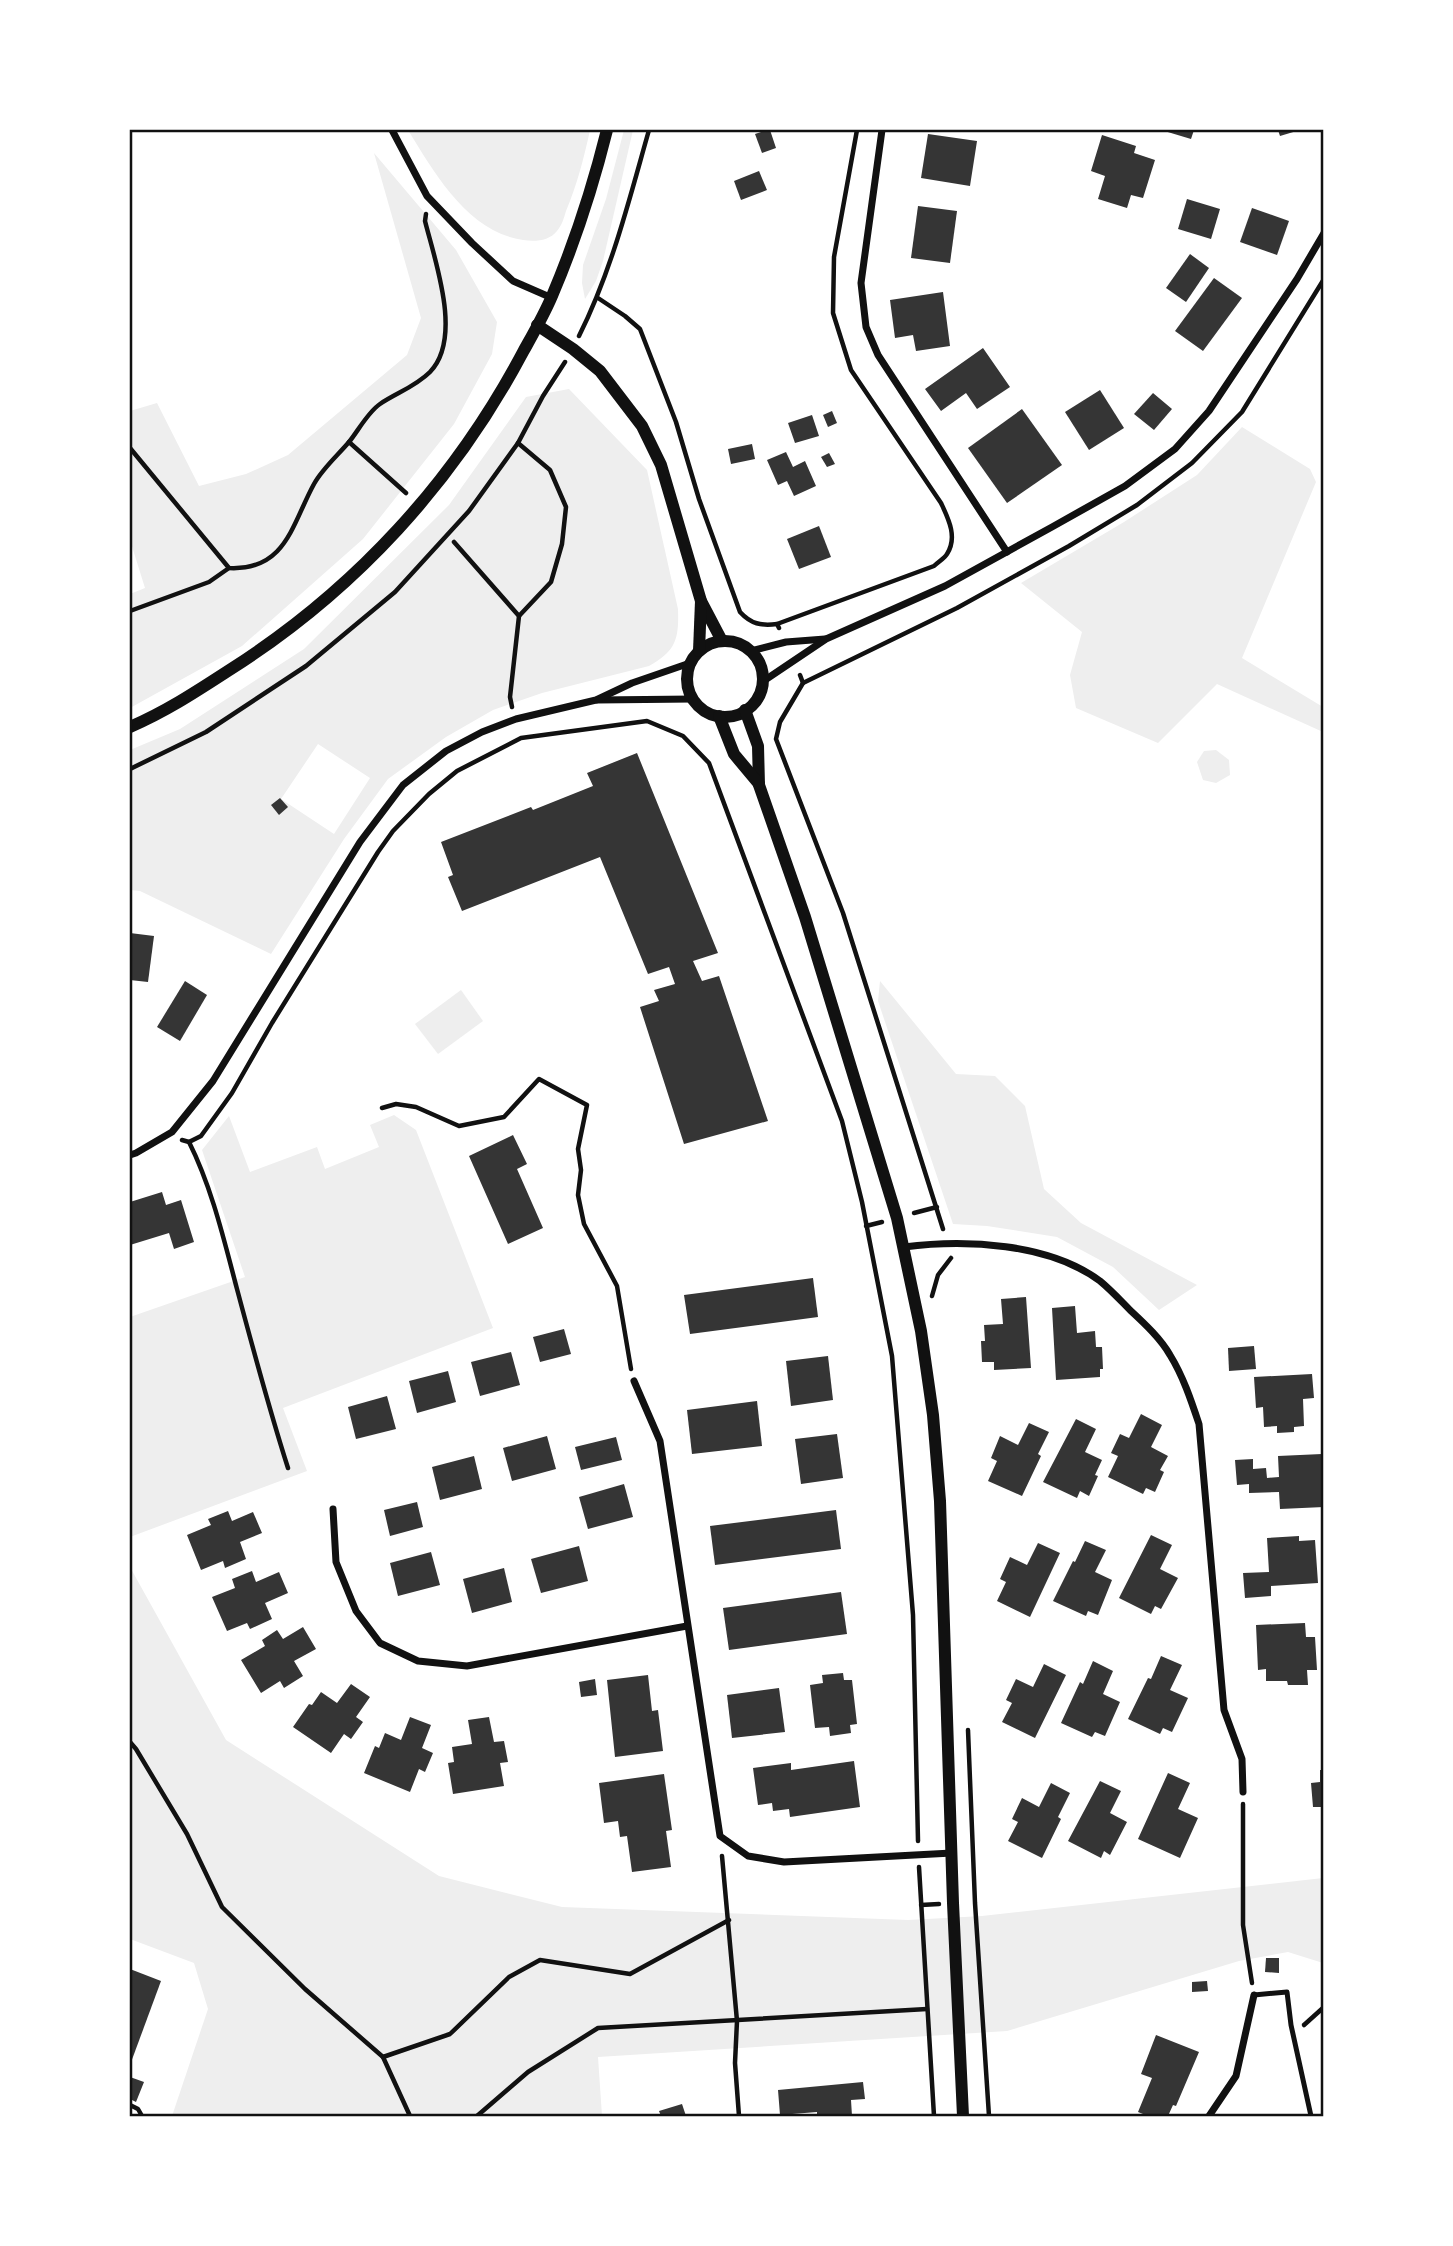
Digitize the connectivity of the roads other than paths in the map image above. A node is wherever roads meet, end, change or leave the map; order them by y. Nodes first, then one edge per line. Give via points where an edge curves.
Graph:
1 (392, 130) edge
2 (607, 130) edge
3 (882, 130) edge
4 (1324, 233) edge
5 (552, 298) junction
6 (537, 325) junction
7 (1007, 552) junction
8 (701, 601) junction
9 (826, 639) junction
10 (722, 641) junction
11 (699, 651) junction
12 (751, 651) junction
13 (690, 663) junction
14 (762, 682) junction
15 (693, 699) junction
16 (596, 700) junction
17 (746, 710) junction
18 (719, 716) junction
19 (130, 727) edge
20 (759, 785) junction
21 (130, 1155) edge
22 (904, 1247) junction
23 (634, 1381) road end
24 (333, 1509) dead end
25 (687, 1626) junction
26 (1243, 1792) road end
27 (952, 1853) junction
28 (1254, 1995) joint
29 (963, 2116) edge
30 (1209, 2116) edge
31 (1311, 2116) edge

1 - 5 street via 427,196 513,282
2 - 5 street via 594,183
3 - 7 street via 861,283 866,327 877,355
4 - 7 street via 1209,411 1175,449 1125,486
5 - 6 street
6 - 8 street via 600,372 642,426 661,465
6 - 19 street via 498,398 439,481 385,544 332,596 269,645 162,714
7 - 9 street via 945,586
8 - 10 street
8 - 11 street
9 - 12 street
9 - 14 street
10 - 11 street
10 - 12 street
11 - 13 street
12 - 14 street via 762,671
13 - 15 street via 687,676
13 - 16 street
14 - 17 street via 760,693
15 - 16 street
15 - 18 street
16 - 21 street via 482,732 446,751 403,785 360,842 213,1081 172,1132
17 - 18 street
17 - 20 street via 758,746
18 - 20 street via 734,754
20 - 22 street via 850,1060
22 - 26 street via 947,1243 1010,1247 1061,1261 1100,1281 1170,1354 1199,1424 1224,1710 1242,1759
22 - 27 street via 923,1343 940,1501
23 - 25 street via 660,1441
24 - 25 street via 336,1562 356,1611 380,1643 418,1661 467,1667
25 - 27 street via 720,1836 748,1856 784,1862
27 - 29 street
28 - 30 street via 1236,2076
28 - 31 lane via 1287,1992

